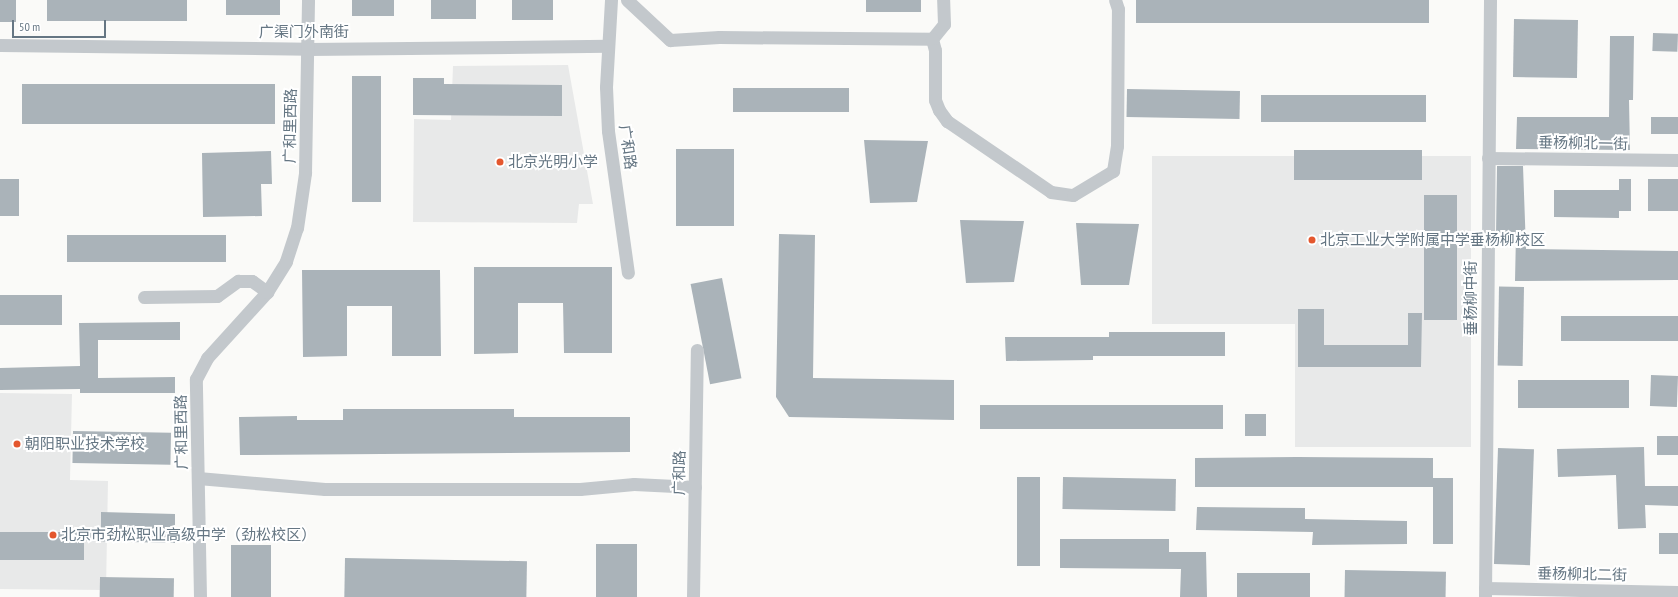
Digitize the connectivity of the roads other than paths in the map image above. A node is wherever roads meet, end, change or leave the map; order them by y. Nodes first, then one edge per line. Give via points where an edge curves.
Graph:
1 (308, 0) edge
2 (611, 0) edge
3 (627, 0) edge
4 (943, 0) edge
5 (1115, 0) edge
6 (1490, 0) edge
7 (932, 38) junction
8 (0, 45) edge
9 (608, 46) junction
10 (308, 49) junction
11 (1488, 158) junction
12 (1678, 160) edge
13 (628, 273) dead end
14 (267, 292) junction
15 (144, 297) dead end
16 (697, 350) dead end
17 (198, 478) junction
18 (695, 487) junction
19 (1678, 592) edge
20 (1485, 593) edge
21 (200, 597) edge
22 (693, 597) edge

1 - 10 street, 广和里西路
2 - 9 street, 广和路
3 - 7 street via 670,40 720,37
4 - 7 street via 944,24
5 - 7 street via 1118,16 1117,146 1114,170 1073,195 1051,192 947,121 935,100 935,50
6 - 11 street, 垂杨柳中街
8 - 10 street, 广渠门外南街
9 - 10 street, 广渠门外南街
9 - 13 street, 广和路 via 608,131
10 - 14 street, 广和里西路 via 302,205 286,260
11 - 12 street, 垂杨柳北一街
11 - 20 street, 垂杨柳中街
14 - 15 street via 252,281 238,281 217,296
14 - 17 street, 广和里西路 via 207,358 196,379
16 - 18 street, 广和路
17 - 18 street via 325,489 580,489 634,484
17 - 21 street, 广和里西路
18 - 22 street, 广和路
19 - 20 street, 垂杨柳北二街

